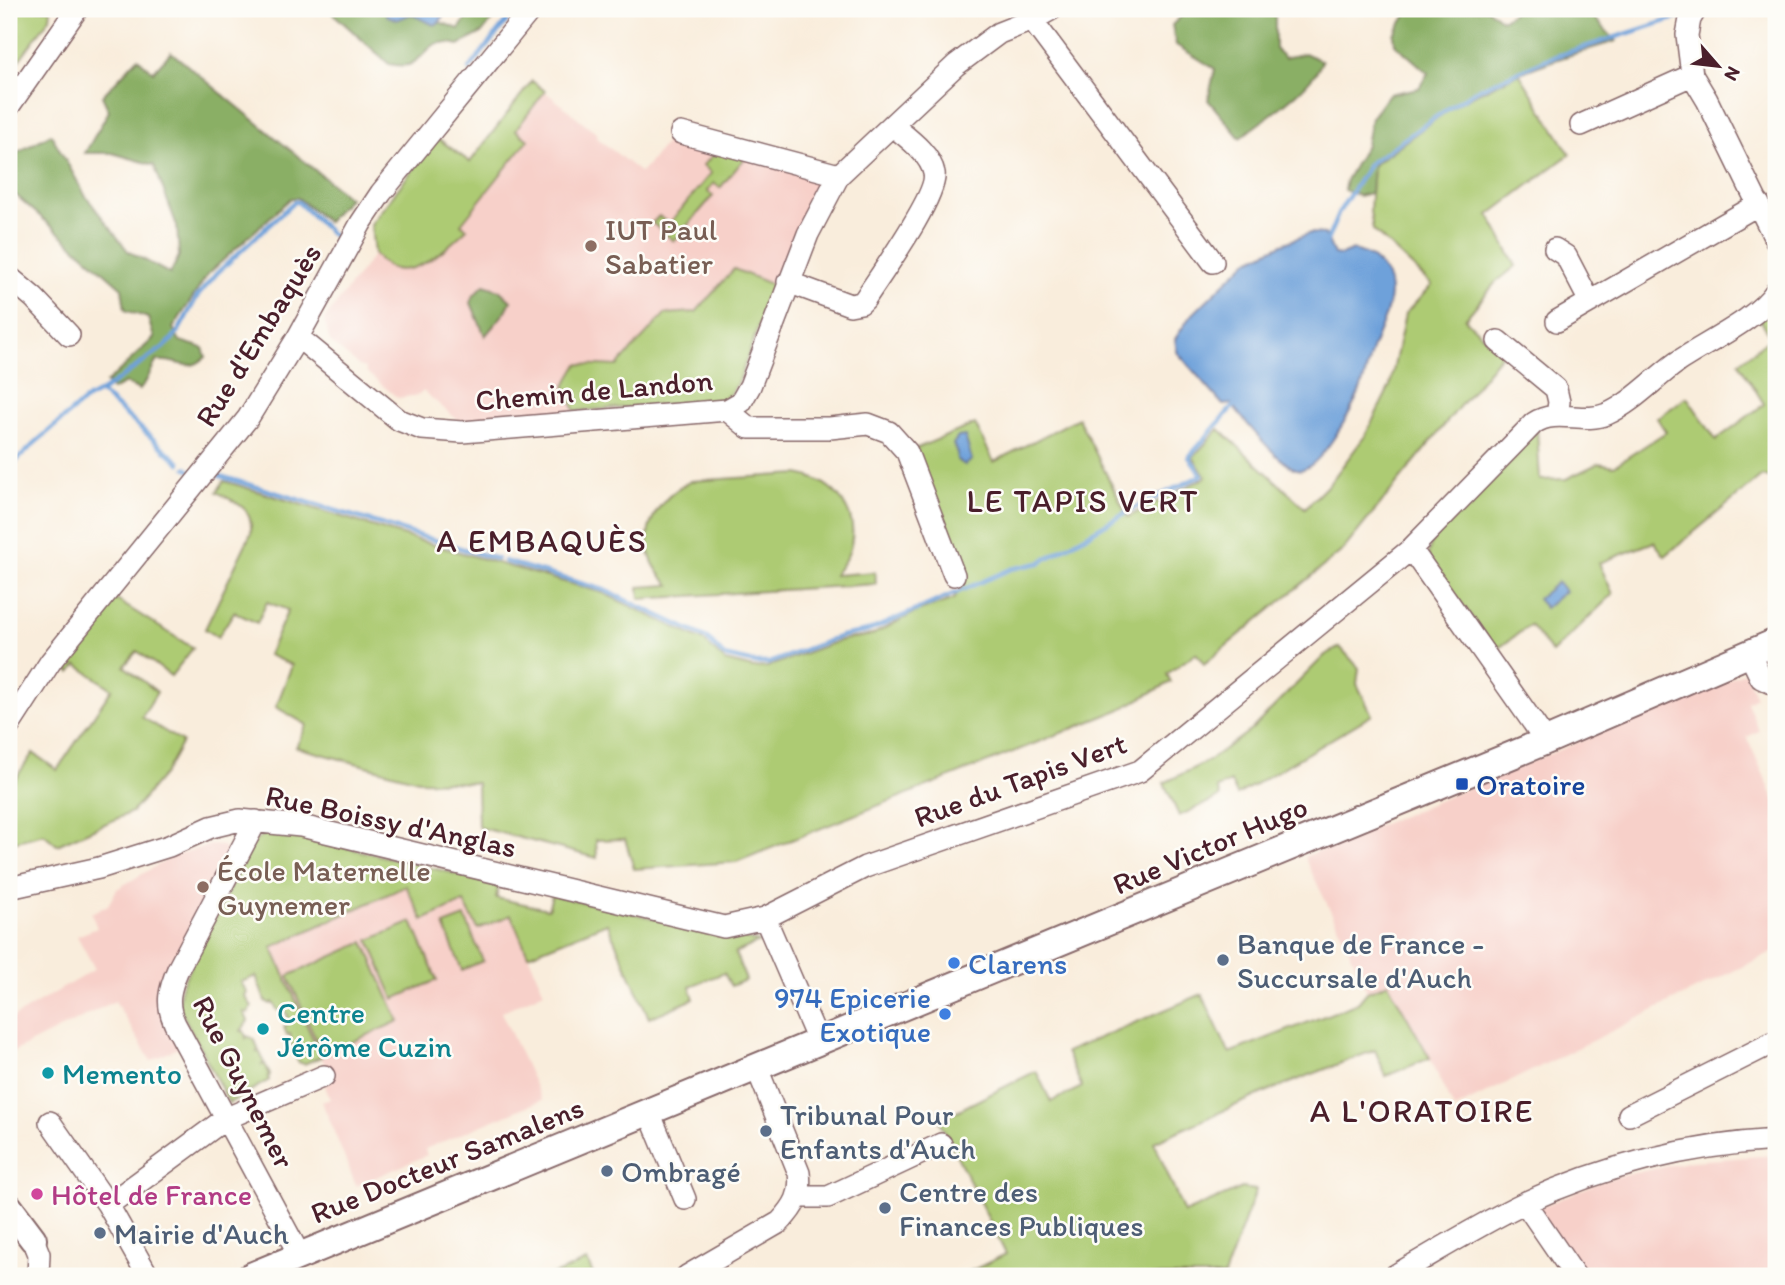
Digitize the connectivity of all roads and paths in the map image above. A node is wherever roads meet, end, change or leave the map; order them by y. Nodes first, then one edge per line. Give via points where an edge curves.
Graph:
1 (77, 9) edge
2 (531, 9) edge
3 (1052, 9) edge
4 (1696, 9) edge
5 (1032, 20) junction
6 (1692, 75) junction
7 (9, 106) edge
8 (892, 125) junction
9 (1581, 125) dead end
10 (681, 133) dead end
11 (839, 175) junction
12 (1759, 204) junction
13 (1776, 242) edge
14 (1555, 249) dead end
15 (1213, 262) dead end
16 (9, 276) edge
17 (788, 282) junction
18 (1776, 291) edge
19 (1590, 302) junction
20 (1557, 321) dead end
21 (69, 335) dead end
22 (298, 337) junction
23 (1498, 341) dead end
24 (727, 410) junction
25 (1557, 416) junction
26 (1411, 549) junction
27 (954, 575) dead end
28 (1776, 642) edge
29 (1749, 653) junction
30 (1776, 685) edge
31 (9, 726) edge
32 (1546, 741) junction
33 (256, 821) junction
34 (9, 888) edge
35 (765, 918) junction
36 (1776, 1041) edge
37 (819, 1043) junction
38 (757, 1068) junction
39 (324, 1076) dead end
40 (658, 1108) junction
41 (1629, 1115) dead end
42 (225, 1119) junction
43 (50, 1122) dead end
44 (1776, 1140) edge
45 (941, 1144) dead end
46 (798, 1197) junction
47 (685, 1199) dead end
48 (1525, 1203) junction
49 (108, 1205) junction
50 (9, 1208) edge
51 (33, 1239) joint
52 (300, 1256) junction
53 (38, 1276) edge
54 (148, 1276) edge
55 (251, 1276) edge
56 (687, 1276) edge
57 (1394, 1276) edge
58 (1575, 1276) edge

1 - 7 street
2 - 22 street, Rue d'Embaquès via 381,193
3 - 5 street, Chemin de Landon
4 - 6 street via 1687,35
5 - 8 street, Chemin de Landon via 999,33
5 - 15 street
6 - 9 street
6 - 12 street
8 - 11 street, Chemin de Landon
8 - 17 street via 929,162 934,186 865,299 850,304
10 - 11 street
11 - 17 street, Chemin de Landon
12 - 13 street
12 - 19 street
14 - 19 street via 1566,256
16 - 21 street
17 - 24 street, Chemin de Landon via 750,386 741,402
18 - 25 street via 1759,309 1606,415
19 - 20 street
22 - 24 street, Chemin de Landon via 399,420 422,429 462,432
22 - 31 street, Rue d'Embaquès via 247,418 51,661
23 - 25 street via 1556,389
24 - 27 street via 749,428 868,424 889,432 907,452
25 - 26 street, Rue du Tapis Vert via 1534,423
26 - 32 street
26 - 35 street, Rue du Tapis Vert via 1140,771 865,867
28 - 29 main road, Rue Victor Hugo
29 - 30 street via 1761,678
29 - 32 main road, Rue Victor Hugo
32 - 37 main road, Rue Victor Hugo
33 - 34 street, Rue Boissy d'Anglas via 211,827 99,868
33 - 35 street, Rue Boissy d'Anglas via 301,827 724,927
33 - 42 street, Rue Guynemer via 178,969 168,998 171,1016
35 - 37 street
36 - 41 street
37 - 38 main road, Rue Victor Hugo
38 - 40 main road, Rue Victor Hugo
38 - 46 street via 799,1173
39 - 42 street
40 - 47 street via 661,1142
40 - 52 main road, Rue Docteur Samalens
42 - 49 street
42 - 52 street, Rue Guynemer
43 - 49 street
44 - 48 street via 1663,1156 1610,1170
45 - 46 street via 828,1197
46 - 56 street via 780,1222
48 - 57 street
48 - 58 street
49 - 54 street
50 - 51 main road
51 - 53 street via 39,1254
52 - 55 main road, Rue Docteur Samalens

